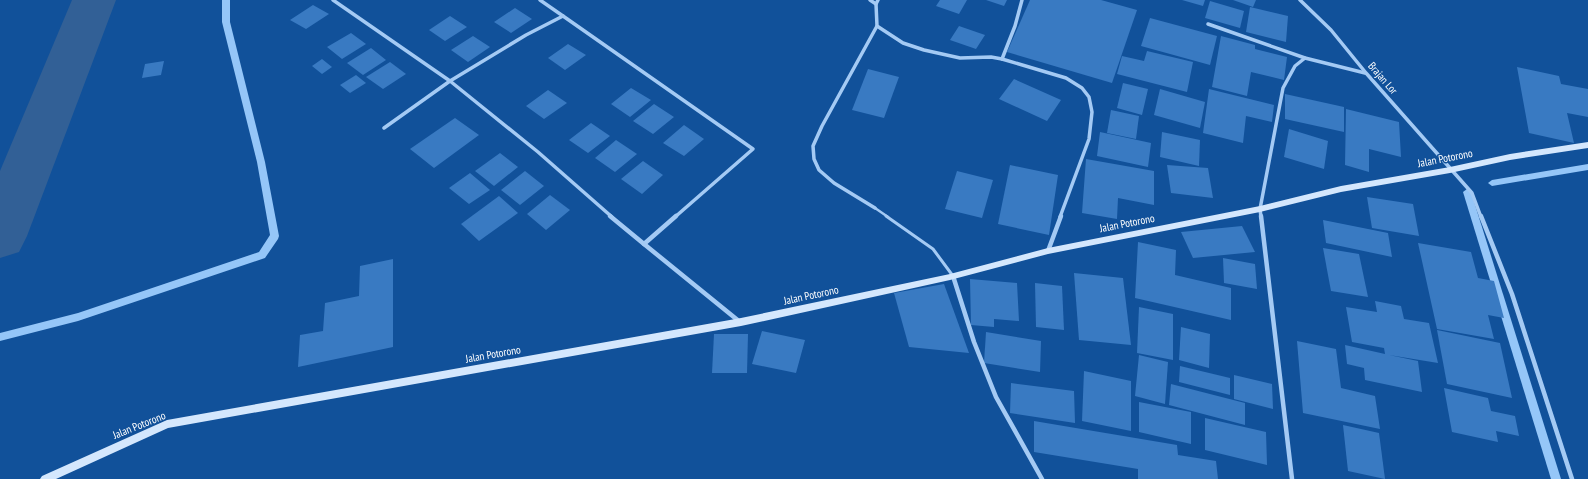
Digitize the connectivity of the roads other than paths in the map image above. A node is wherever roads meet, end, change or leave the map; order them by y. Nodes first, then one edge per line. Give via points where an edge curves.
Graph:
1 (333, 0) edge
2 (540, 0) edge
3 (870, 0) edge
4 (1022, 0) edge
5 (1300, 0) edge
6 (877, 2) edge
7 (563, 16) junction
8 (1208, 24) dead end
9 (876, 26) junction
10 (1305, 58) junction
11 (1002, 59) junction
12 (1366, 73) junction
13 (450, 82) junction
14 (384, 128) dead end
15 (1588, 145) edge
16 (1450, 170) junction
17 (875, 208) joint
18 (1260, 208) junction
19 (644, 244) junction
20 (1048, 251) junction
21 (953, 276) junction
22 (741, 322) junction
23 (45, 479) edge
24 (1042, 479) edge
25 (1292, 479) edge
26 (1572, 479) edge

1 - 13 street
2 - 7 street
3 - 6 street
4 - 11 street
5 - 12 street, Brajan Lor via 1331,30
6 - 9 street
7 - 13 street via 526,35
7 - 19 street via 753,149
8 - 10 street
9 - 11 street via 903,43 924,50 960,58
9 - 17 street via 813,146 814,159 819,170 834,184
10 - 12 street
10 - 18 street via 1295,66 1283,88
11 - 20 street via 1066,78 1082,88 1090,97 1092,112 1089,139
12 - 16 street, Brajan Lor
13 - 14 street
13 - 19 street via 538,152
15 - 16 street, Jalan Potorono via 1510,156
16 - 18 street, Jalan Potorono via 1341,189
16 - 26 street, Brajan Lor via 1472,193 1475,200 1512,294
17 - 21 lane via 933,249
18 - 20 street, Jalan Potorono
18 - 25 street
19 - 22 street
20 - 21 street, Jalan Potorono
21 - 22 street, Jalan Potorono
21 - 24 street via 974,342 996,397
22 - 23 street, Jalan Potorono via 167,424

